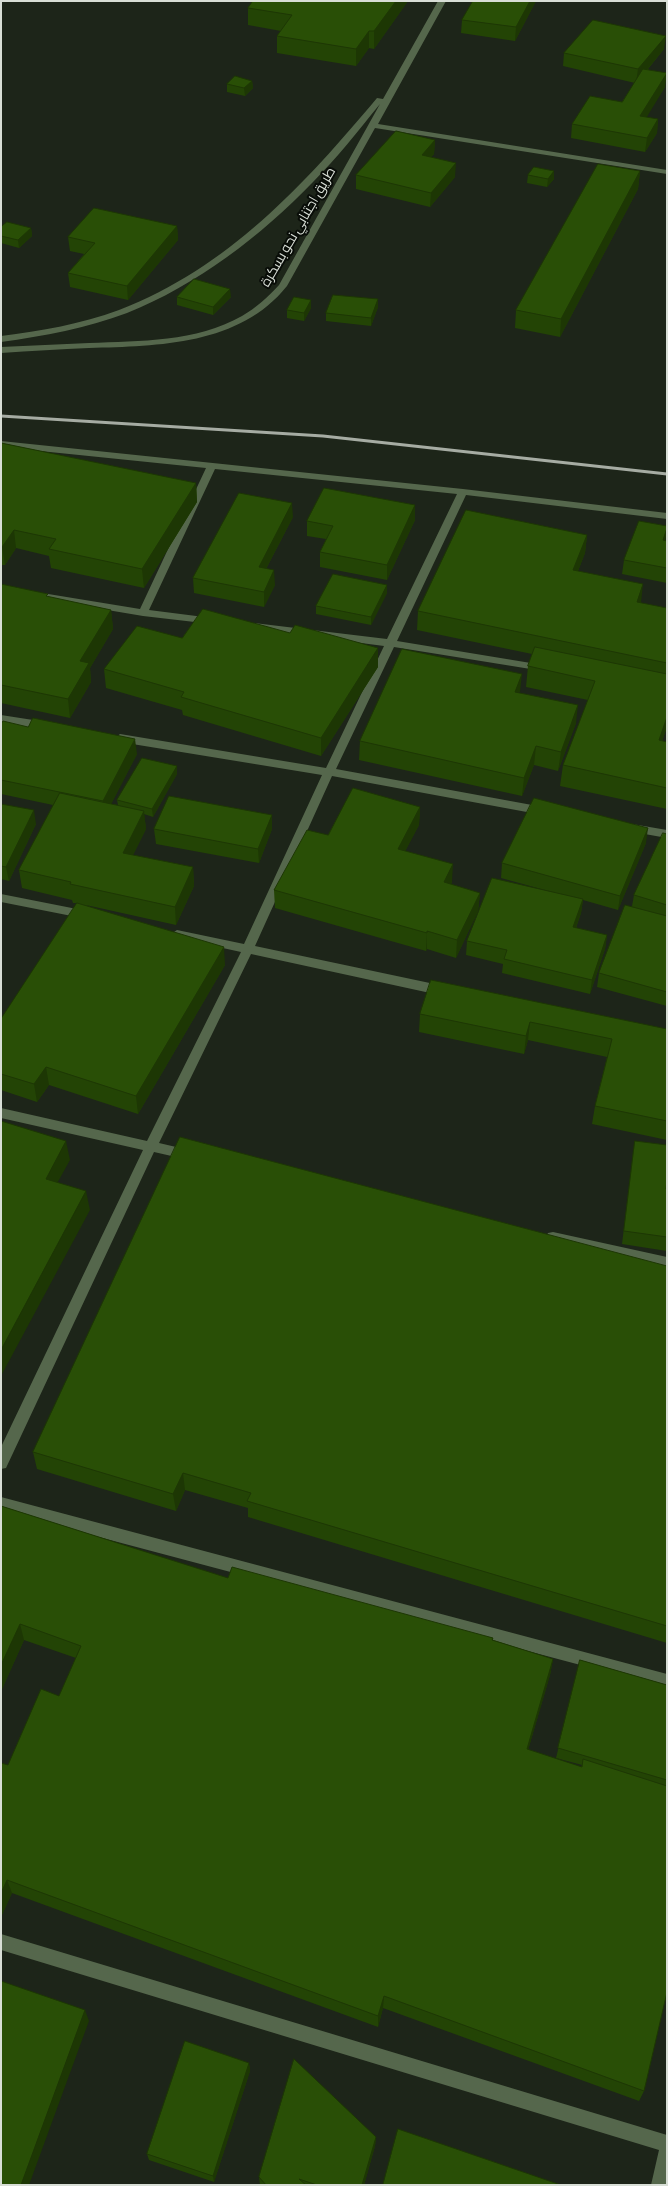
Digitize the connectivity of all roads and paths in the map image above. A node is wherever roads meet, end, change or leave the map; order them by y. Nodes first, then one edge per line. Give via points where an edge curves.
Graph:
1 (442, 1) edge
2 (396, 81) junction
3 (372, 125) junction
4 (667, 172) edge
5 (1, 339) edge
6 (1, 350) edge
7 (1, 444) edge
8 (212, 466) junction
9 (463, 492) junction
10 (667, 516) edge
11 (30, 594) edge
12 (143, 613) junction
13 (219, 622) edge
14 (238, 624) edge
15 (391, 643) junction
16 (558, 670) edge
17 (1, 719) edge
18 (59, 728) edge
19 (107, 736) edge
20 (329, 772) junction
21 (551, 813) edge
22 (618, 825) edge
23 (667, 834) edge
24 (1, 898) edge
25 (96, 917) edge
26 (162, 931) edge
27 (248, 949) junction
28 (452, 992) edge
29 (1, 1113) edge
30 (151, 1146) junction
31 (199, 1157) edge
32 (540, 1234) edge
33 (667, 1263) edge
34 (1, 1463) edge
35 (1, 1504) edge
36 (667, 1681) edge
37 (1, 1942) edge
38 (667, 2144) edge
39 (667, 2153) edge
40 (660, 2185) edge

1 - 2 street, طريق اجتنابي نحو بسكرة
2 - 3 street, طريق اجتنابي نحو بسكرة
2 - 5 street, طريق اجتنابي نحو بسكرة via 310,181 228,251 184,280 137,305 81,324
3 - 4 street
3 - 6 street, طريق اجتنابي نحو بسكرة via 283,286 262,308 224,328 170,342
7 - 8 street
8 - 9 street
8 - 12 street
9 - 10 street
9 - 15 street
11 - 12 street
12 - 13 street
14 - 15 street
15 - 16 street
15 - 20 street
17 - 18 street
19 - 20 street
20 - 21 street
20 - 27 street
22 - 23 street
24 - 25 street
26 - 27 street
27 - 28 street
27 - 30 street
29 - 30 street
30 - 31 street
30 - 34 street
32 - 33 street
35 - 36 street
37 - 38 street
39 - 40 street

